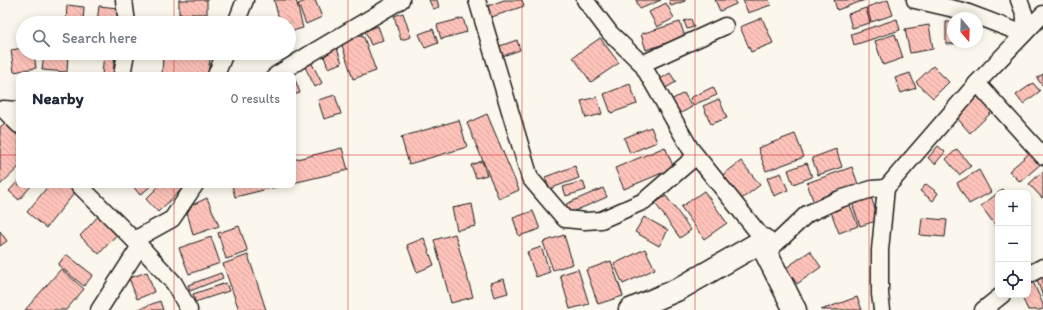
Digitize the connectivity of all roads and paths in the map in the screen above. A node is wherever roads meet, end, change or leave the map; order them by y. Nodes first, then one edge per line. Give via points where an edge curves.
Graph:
1 (124, 0) edge
2 (245, 0) edge
3 (402, 0) edge
4 (478, 0) edge
5 (915, 0) edge
6 (1019, 0) edge
7 (590, 1) edge
8 (1043, 14) edge
9 (126, 16) edge
10 (239, 16) edge
11 (725, 26) dead end
12 (1024, 34) junction
13 (125, 60) edge
14 (222, 60) edge
15 (642, 64) junction
16 (123, 72) edge
17 (217, 72) edge
18 (281, 72) edge
19 (976, 83) junction
20 (2, 104) edge
21 (16, 109) edge
22 (16, 121) edge
23 (696, 156) junction
24 (1043, 156) edge
25 (82, 188) edge
26 (193, 188) edge
27 (886, 188) junction
28 (137, 243) junction
29 (765, 247) junction
30 (1043, 267) edge
31 (1031, 273) edge
32 (998, 298) edge
33 (99, 310) edge
34 (189, 310) edge
35 (630, 310) edge
36 (795, 310) edge
37 (882, 310) edge
38 (983, 310) edge

1 - 9 street
2 - 10 street
3 - 18 street
4 - 23 street via 530,178 565,219 601,220 644,200
5 - 12 street via 963,11
6 - 12 street via 1025,16
7 - 15 street via 610,33
8 - 12 street
11 - 15 street
12 - 19 street
13 - 16 street
14 - 17 street
15 - 23 street
19 - 24 street
19 - 27 street
20 - 21 street
20 - 22 street
23 - 29 street
25 - 28 street
26 - 28 street via 172,219
27 - 29 street via 872,189 840,199 807,214
27 - 37 street via 880,250
28 - 33 street
28 - 34 street via 174,283
29 - 35 street via 680,289
29 - 36 street
30 - 31 street
32 - 38 street

